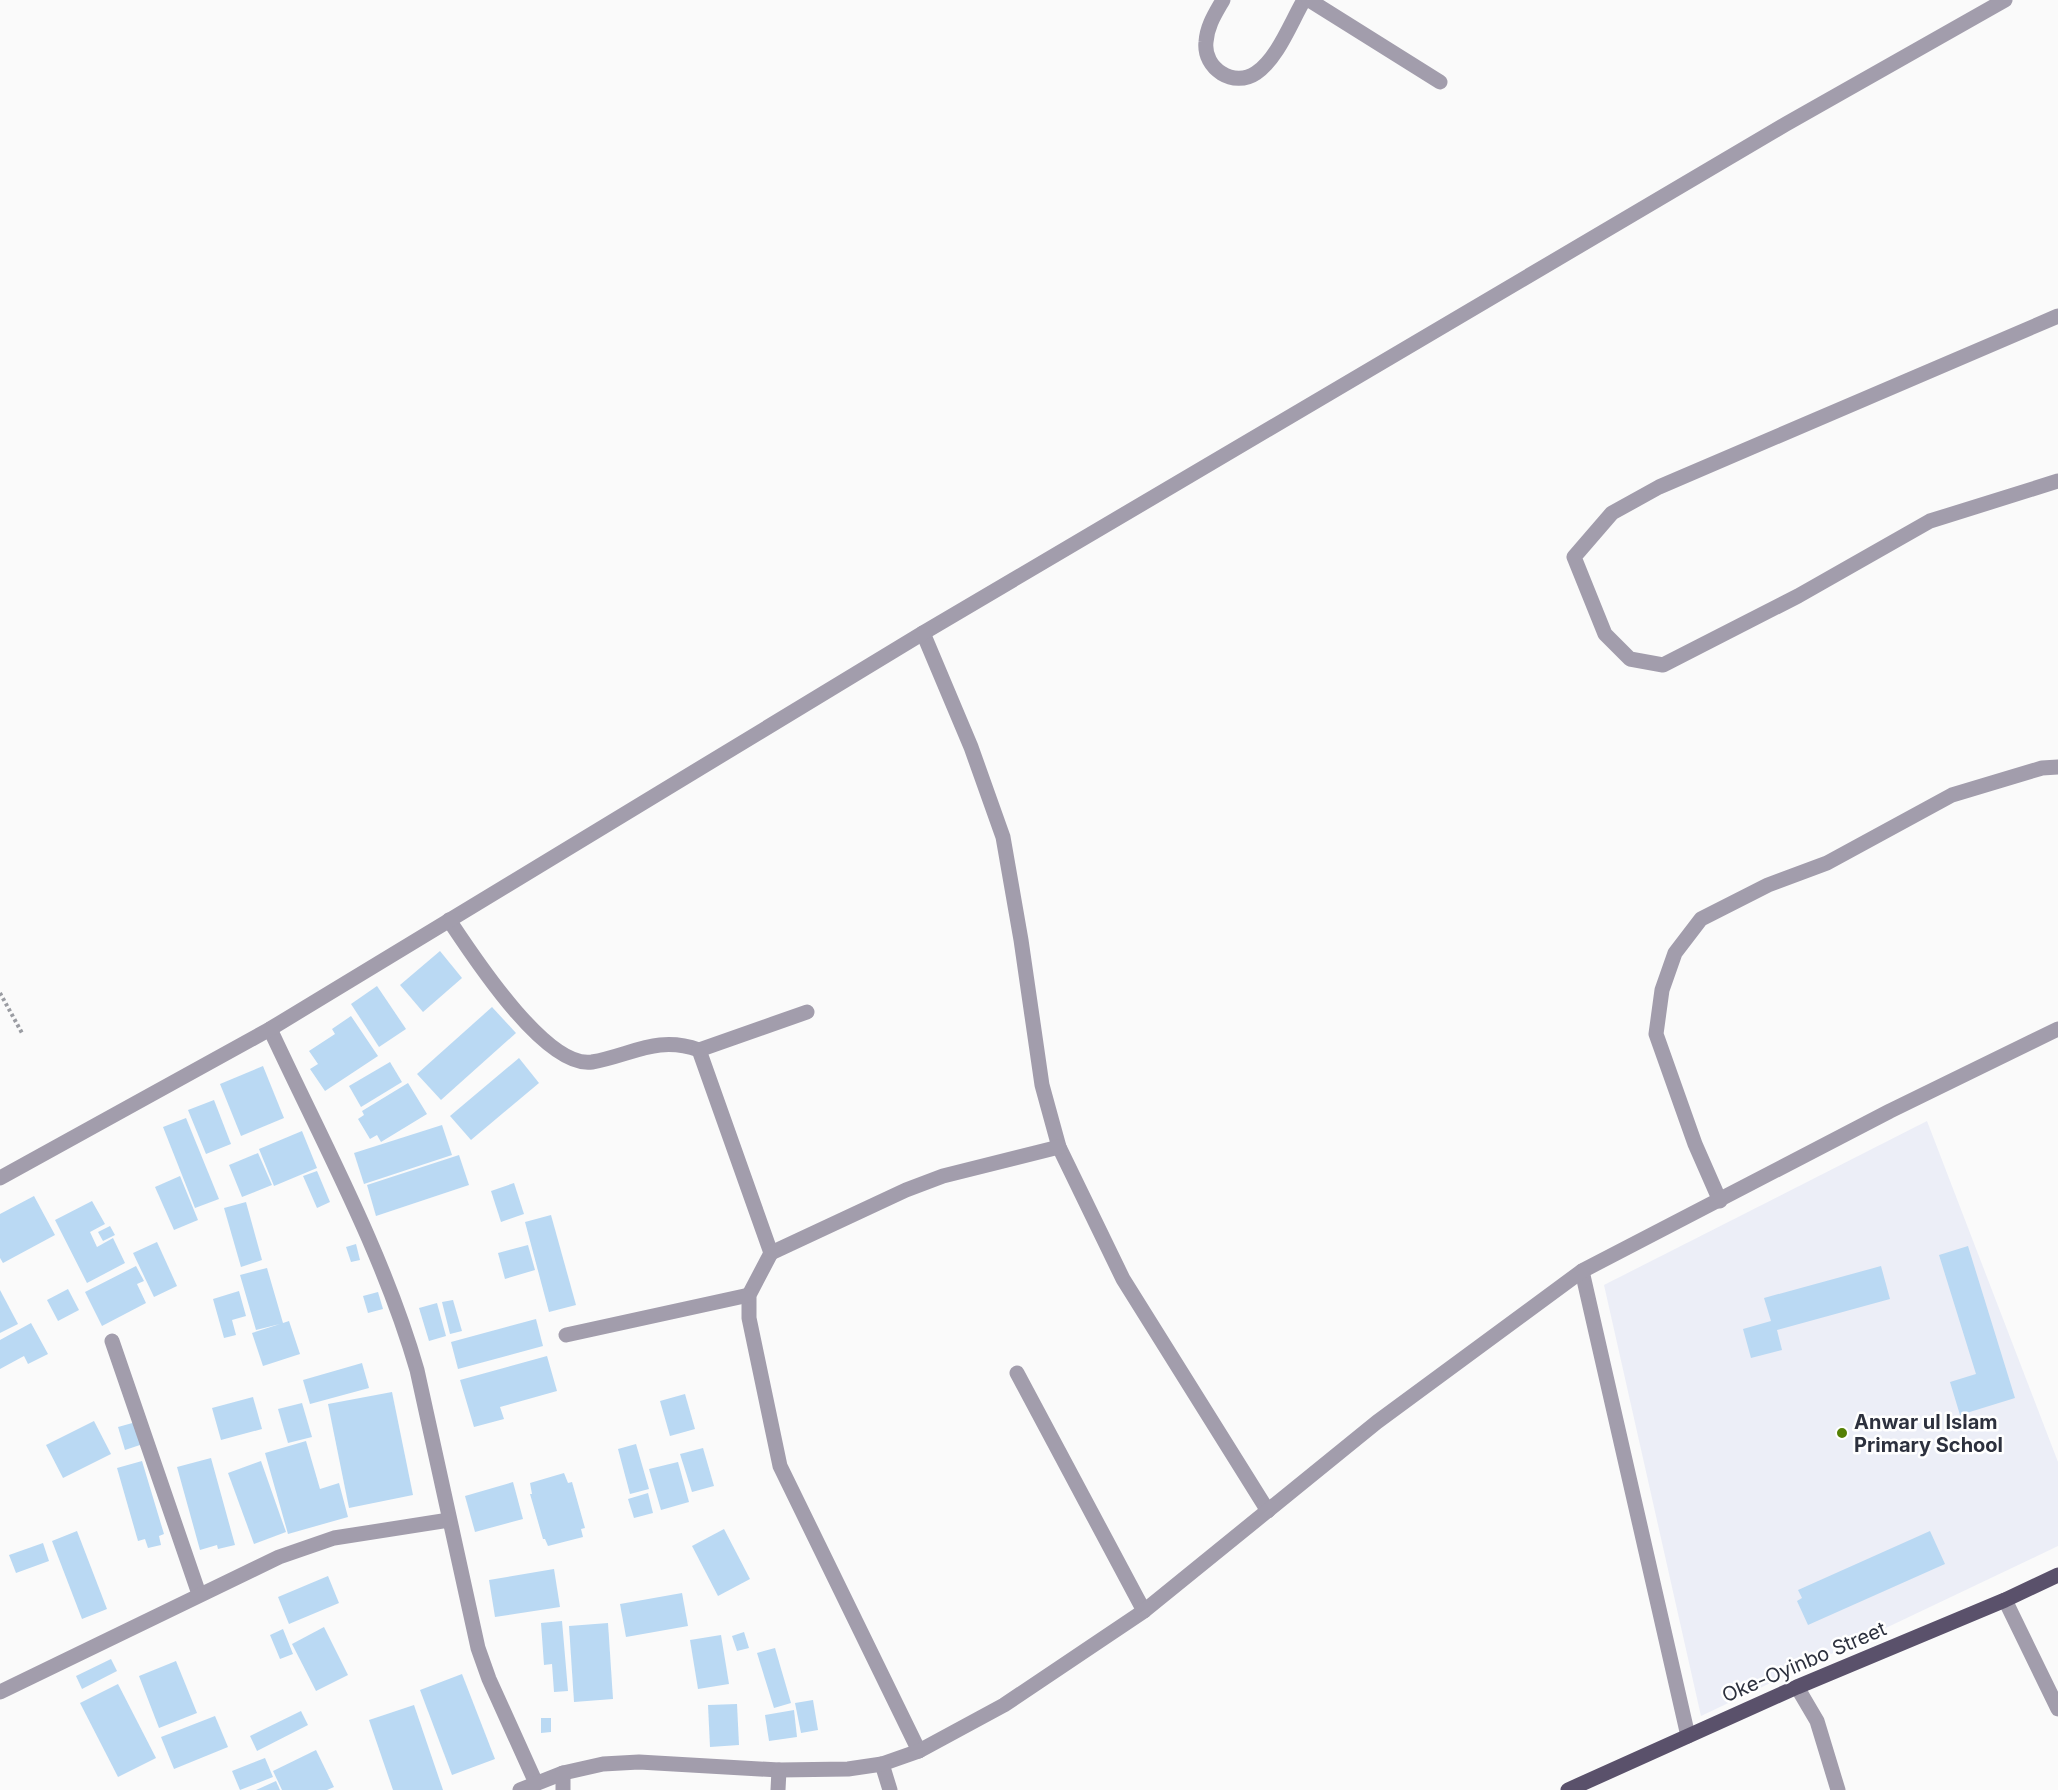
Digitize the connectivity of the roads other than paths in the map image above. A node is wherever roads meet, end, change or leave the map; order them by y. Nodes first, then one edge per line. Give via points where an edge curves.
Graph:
1 (1223, 0) edge
2 (1306, 0) edge
3 (2005, 0) edge
4 (1440, 82) dead end
5 (2058, 316) edge
6 (2058, 481) edge
7 (923, 633) junction
8 (2058, 767) edge
9 (449, 920) junction
10 (807, 1012) dead end
11 (270, 1029) junction
12 (2058, 1029) edge
13 (699, 1050) junction
14 (1059, 1147) junction
15 (0, 1178) edge
16 (1720, 1201) junction
17 (771, 1252) junction
18 (1582, 1271) junction
19 (749, 1295) junction
20 (566, 1335) dead end
21 (112, 1341) dead end
22 (1017, 1373) dead end
23 (1268, 1511) junction
24 (449, 1520) junction
25 (2058, 1575) edge
26 (199, 1594) junction
27 (2006, 1600) junction
28 (1144, 1611) junction
29 (1797, 1687) junction
30 (0, 1692) edge
31 (2058, 1709) edge
32 (1688, 1736) junction
33 (919, 1751) junction
34 (882, 1764) junction
35 (779, 1770) junction
36 (563, 1773) junction
37 (536, 1783) junction
38 (1577, 1788) edge
39 (520, 1790) edge
40 (563, 1790) edge
41 (778, 1790) edge
42 (890, 1790) edge
43 (1838, 1790) edge

1 - 2 street via 1209,25 1205,45 1217,71 1244,79 1258,72 1274,53
2 - 4 street
3 - 7 street via 1775,130
5 - 6 street via 1659,487 1612,513 1574,557 1605,634 1630,658 1663,665 1798,596 1930,521
7 - 9 street
7 - 14 street via 971,747 1003,837 1042,1085
8 - 16 street via 2042,768 1952,795 1827,863 1768,885 1701,919 1675,953 1662,990 1656,1034
9 - 11 street
9 - 13 street via 482,969 536,1032 572,1061 590,1062 660,1043
10 - 13 street
11 - 15 street
11 - 24 street via 376,1256 407,1333
12 - 16 street via 1890,1111
13 - 17 street
14 - 17 street via 943,1176
14 - 23 street via 1123,1279
16 - 18 street
17 - 19 street
18 - 23 street via 1377,1422
18 - 32 street
19 - 20 street
19 - 33 street via 749,1318 780,1466
21 - 26 street
22 - 28 street
23 - 28 street
24 - 26 street via 334,1538 279,1557
24 - 37 street via 478,1648
25 - 27 main road, Oke-Oyinbo Street
26 - 30 street via 123,1635
27 - 29 main road, Oke-Oyinbo Street
27 - 31 street
28 - 33 street via 1004,1706
29 - 32 main road, Oke-Oyinbo Street
29 - 43 street via 1817,1721
32 - 38 main road, Oke-Oyinbo Street
33 - 34 street
34 - 35 street via 848,1769
34 - 42 street
35 - 36 street via 639,1762 603,1764
35 - 41 street
36 - 37 street
36 - 40 street
37 - 39 street

